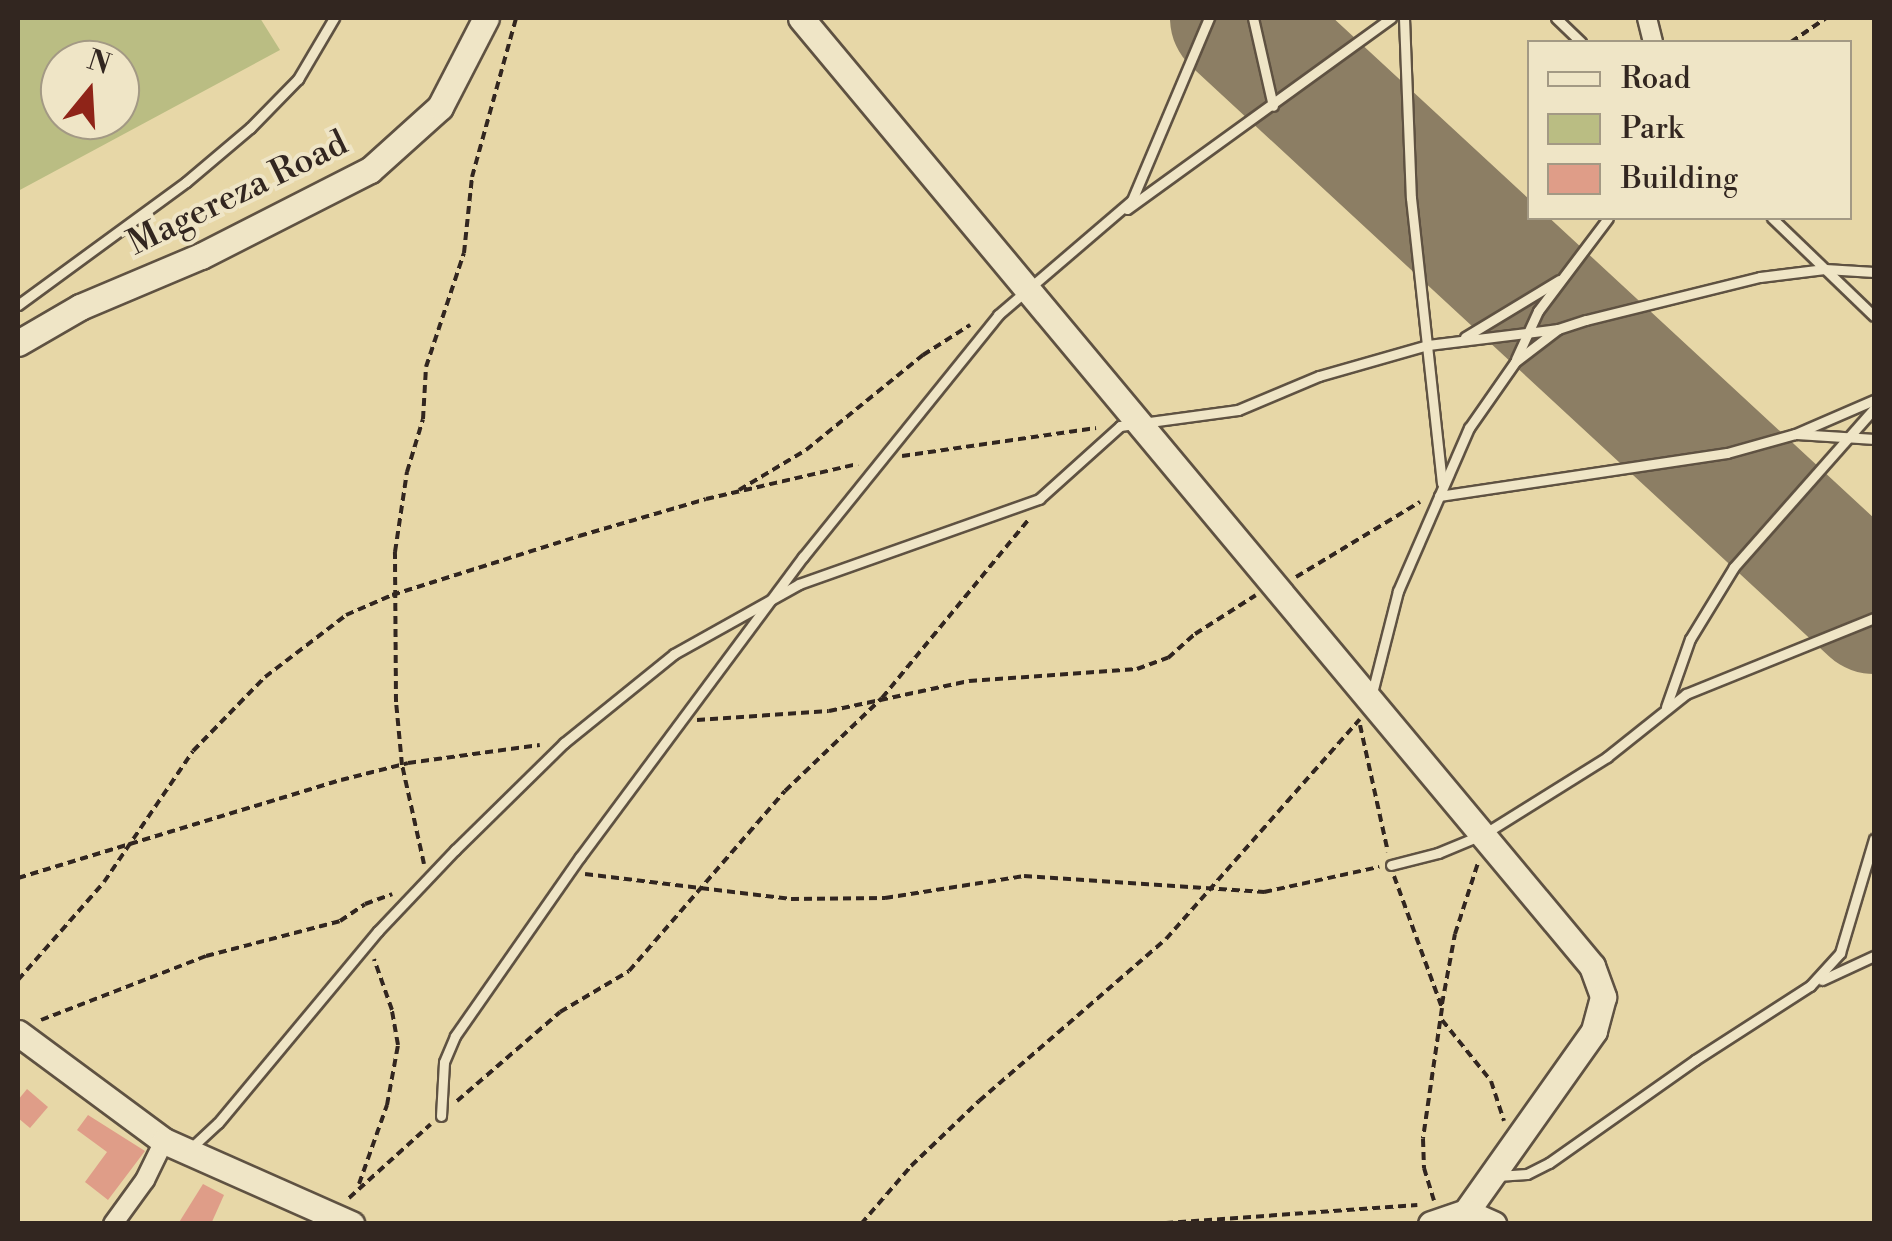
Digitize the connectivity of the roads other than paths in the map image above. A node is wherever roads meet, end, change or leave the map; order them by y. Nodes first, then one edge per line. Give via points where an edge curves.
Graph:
1 (334, 18) edge
2 (486, 18) edge
3 (801, 18) edge
4 (1210, 18) edge
5 (1253, 18) edge
6 (1391, 18) edge
7 (1404, 18) edge
8 (1556, 18) edge
9 (1579, 40) edge
10 (1273, 106) junction
11 (1120, 213) junction
12 (1606, 220) edge
13 (1774, 220) edge
14 (1825, 269) junction
15 (1874, 272) edge
16 (1559, 280) junction
17 (1028, 290) junction
18 (18, 306) edge
19 (1874, 316) edge
20 (1558, 330) junction
21 (1527, 333) junction
22 (1463, 338) junction
23 (18, 343) edge
24 (1428, 345) junction
25 (1515, 362) junction
26 (1874, 400) edge
27 (1874, 409) edge
28 (1129, 424) junction
29 (1795, 434) junction
30 (1851, 438) junction
31 (1874, 440) edge
32 (1441, 492) junction
33 (773, 598) junction
34 (1874, 618) edge
35 (1666, 707) junction
36 (1365, 711) junction
37 (1487, 838) junction
38 (1874, 838) edge
39 (1390, 864) road end
40 (1874, 956) edge
41 (1810, 986) junction
42 (27, 1027) edge
43 (441, 1116) road end
44 (175, 1147) junction
45 (1494, 1176) junction
46 (1447, 1216) edge
47 (330, 1219) edge
48 (113, 1224) edge
49 (1493, 1224) edge

1 - 18 lane via 298,80 250,128
2 - 23 street, Magereza Road via 440,107 370,170
3 - 17 street
4 - 11 lane via 1141,182
5 - 10 lane
6 - 10 lane
7 - 24 lane via 1412,198
8 - 9 lane
10 - 11 lane
11 - 17 lane
12 - 16 lane
13 - 14 lane
14 - 15 lane
14 - 19 lane
14 - 20 lane via 1760,277
16 - 21 lane
16 - 22 lane
17 - 28 street
17 - 33 lane via 998,315
20 - 21 lane
20 - 25 lane
21 - 22 lane
21 - 25 lane
22 - 24 lane
24 - 28 lane via 1318,376 1238,410
24 - 32 lane
25 - 32 lane via 1469,428
26 - 29 lane
27 - 30 lane
28 - 33 lane via 1048,493 1005,514 854,561
28 - 36 street via 1274,586
29 - 30 lane
29 - 32 lane via 1692,461
30 - 31 lane
30 - 35 lane via 1725,579 1690,639
32 - 36 lane via 1398,590
33 - 43 lane via 455,1036 444,1062
33 - 44 lane via 674,654 564,743 370,941 218,1124
34 - 35 lane
35 - 37 lane via 1607,757
36 - 37 street
37 - 39 lane
37 - 45 street via 1592,966 1603,997 1594,1031
38 - 41 lane via 1840,953
40 - 41 lane
41 - 45 lane via 1550,1163 1528,1174
42 - 44 street
44 - 47 street
44 - 48 street
45 - 46 street
46 - 49 street

